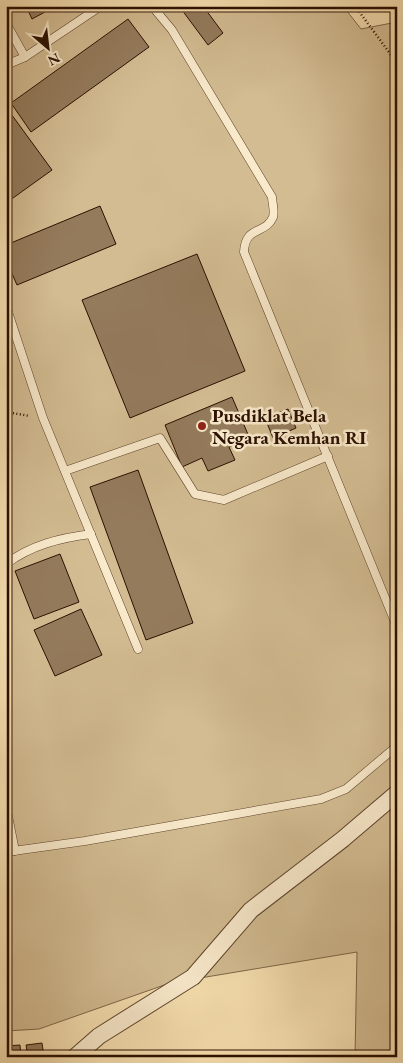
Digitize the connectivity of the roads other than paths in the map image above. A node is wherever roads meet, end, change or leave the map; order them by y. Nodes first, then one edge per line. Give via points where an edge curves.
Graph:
1 (101, 6) edge
2 (152, 6) edge
3 (6, 22) edge
4 (26, 57) junction
5 (6, 64) edge
6 (6, 306) edge
7 (328, 456) junction
8 (65, 471) junction
9 (91, 534) junction
10 (6, 564) edge
11 (397, 627) edge
12 (138, 649) dead end
13 (397, 746) edge
14 (397, 793) edge
15 (6, 806) edge
16 (15, 851) junction
17 (6, 852) edge
18 (75, 1057) edge

1 - 4 lane
2 - 7 lane via 172,30 272,196 274,216 268,224 248,236 244,252
3 - 4 lane
4 - 5 lane
6 - 8 lane via 43,418
7 - 8 lane via 224,500 195,494 160,438
7 - 11 lane
8 - 9 lane
9 - 10 lane via 31,549
9 - 12 lane
13 - 16 lane via 346,788 321,799
14 - 18 street via 343,840 251,910 193,977 98,1036
15 - 16 lane
16 - 17 lane

